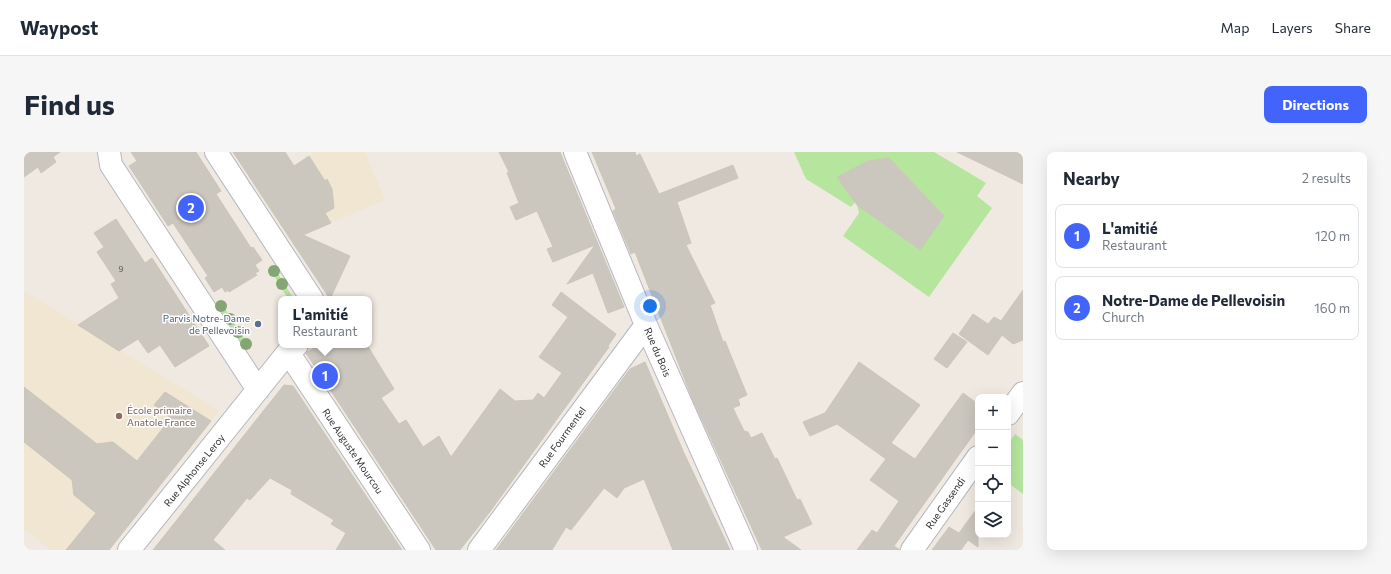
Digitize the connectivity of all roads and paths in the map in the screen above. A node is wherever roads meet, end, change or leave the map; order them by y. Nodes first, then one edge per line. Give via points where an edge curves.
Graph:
1 (109, 152) edge
2 (216, 152) edge
3 (575, 152) edge
4 (310, 296) edge
5 (646, 325) junction
6 (292, 348) edge
7 (258, 390) junction
8 (1023, 393) edge
9 (1011, 410) edge
10 (975, 461) edge
11 (129, 550) edge
12 (419, 550) edge
13 (479, 550) edge
14 (746, 550) edge
15 (912, 550) edge

1 - 7 street via 111,165
2 - 4 street
3 - 5 street, Rue du Bois
5 - 13 street, Rue Fourmentel
5 - 14 street, Rue du Bois
6 - 7 street, Rue Alphonse Leroy
6 - 12 street, Rue Auguste Mourcou
7 - 11 street, Rue Alphonse Leroy
8 - 9 street
10 - 15 street, Rue Gassendi

